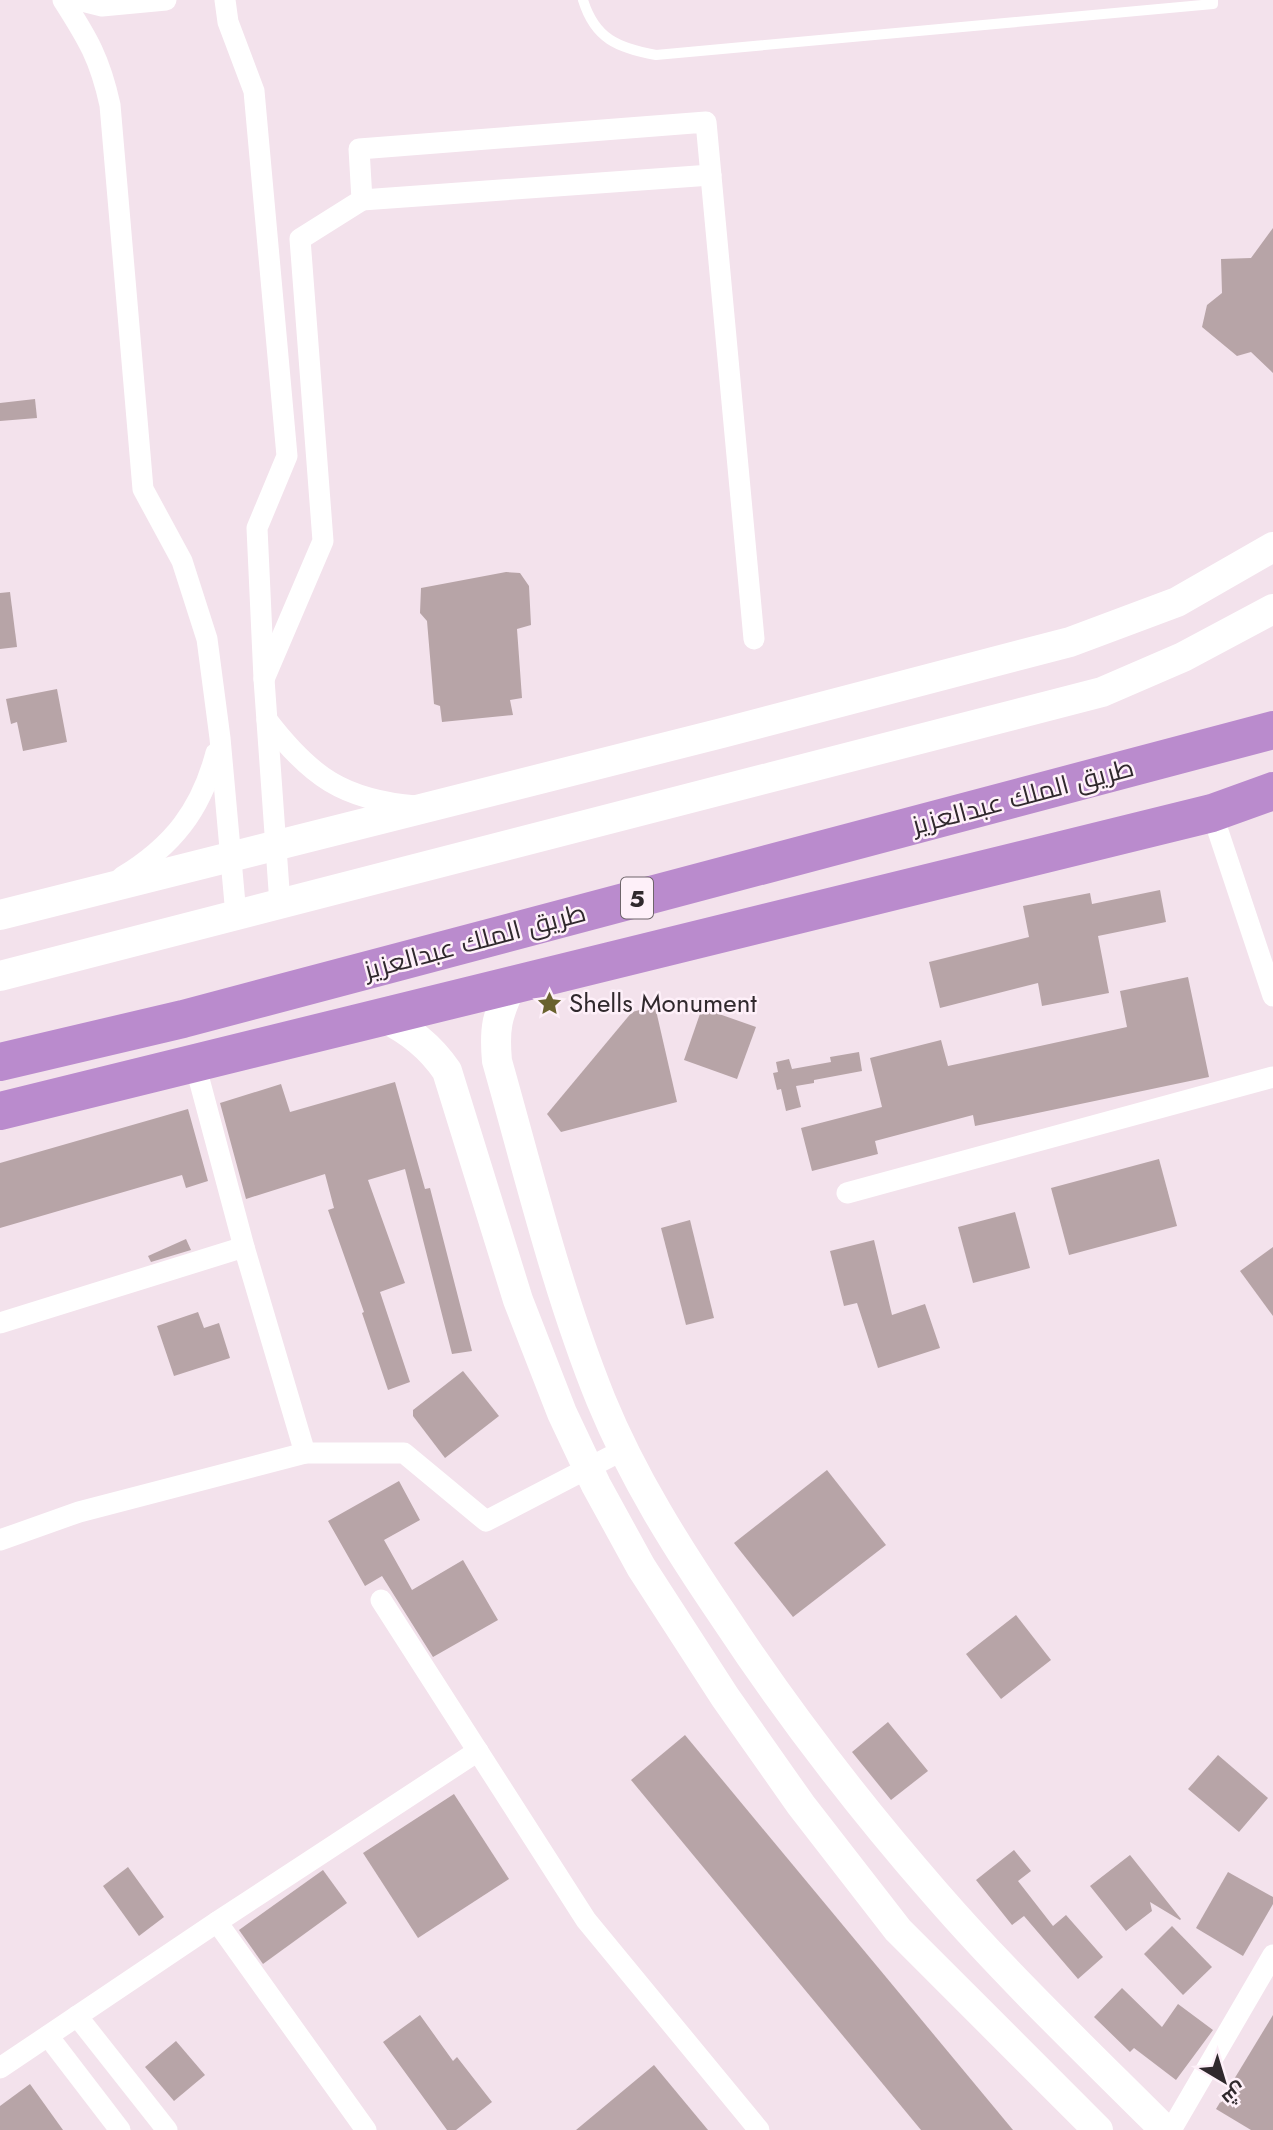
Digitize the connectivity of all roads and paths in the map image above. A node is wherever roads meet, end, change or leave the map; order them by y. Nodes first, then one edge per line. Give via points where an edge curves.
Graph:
1 (63, 0) edge
2 (78, 0) edge
3 (166, 0) edge
4 (225, 0) edge
5 (583, 0) edge
6 (1213, 0) edge
7 (711, 175) junction
8 (362, 200) junction
9 (1273, 547) edge
10 (1273, 609) edge
11 (754, 639) dead end
12 (264, 679) junction
13 (267, 720) junction
14 (1273, 730) edge
15 (220, 738) junction
16 (1273, 791) edge
17 (430, 807) junction
18 (1212, 813) junction
19 (275, 846) junction
20 (231, 856) junction
21 (103, 889) junction
22 (280, 904) junction
23 (0, 915) edge
24 (236, 915) junction
25 (0, 976) edge
26 (511, 986) junction
27 (1273, 996) edge
28 (383, 1017) junction
29 (0, 1062) edge
30 (195, 1063) junction
31 (1273, 1077) edge
32 (0, 1111) edge
33 (847, 1193) dead end
34 (244, 1247) junction
35 (0, 1323) edge
36 (625, 1449) junction
37 (305, 1453) junction
38 (588, 1467) junction
39 (0, 1540) edge
40 (381, 1600) dead end
41 (478, 1751) junction
42 (217, 1922) junction
43 (1273, 1955) edge
44 (77, 2016) junction
45 (47, 2036) junction
46 (0, 2068) edge
47 (120, 2130) edge
48 (167, 2130) edge
49 (366, 2130) edge
50 (759, 2130) edge
51 (1098, 2130) edge
52 (1168, 2130) edge

1 - 15 street via 103,72 110,105 143,489 182,561 207,639
2 - 3 street via 102,5
4 - 12 street via 228,22 254,91 287,456 257,528
5 - 6 lane via 587,16 604,37 629,50 656,55 1213,4
7 - 8 street
7 - 8 street via 706,122 359,149
7 - 11 street
8 - 12 street via 300,239 323,541
9 - 17 main road via 1177,602 1070,642
10 - 22 main road via 1183,657 1102,692
12 - 13 street
13 - 17 street via 307,766 331,783 365,797
13 - 19 street
14 - 29 highway, طريق الملك عبدالعزيز / 5 via 183,1019
15 - 20 street
15 - 21 street via 209,779 184,824 146,863
16 - 18 highway, طريق الملك عبدالعزيز / 5
17 - 19 main road
18 - 26 highway, طريق الملك عبدالعزيز / 5
18 - 27 street
19 - 20 main road
19 - 22 street
20 - 21 main road
20 - 24 street
21 - 23 main road
22 - 24 main road
24 - 25 main road
26 - 28 highway, طريق الملك عبدالعزيز / 5
26 - 36 main road via 494,1035 497,1061 561,1284 601,1401
28 - 30 highway, طريق الملك عبدالعزيز / 5
28 - 38 main road via 422,1041 447,1071 518,1300
30 - 32 highway, طريق الملك عبدالعزيز / 5
30 - 34 street
31 - 33 street
34 - 35 street
34 - 37 street
36 - 38 street
36 - 52 main road via 675,1543 760,1672 837,1776 938,1897 1072,2038
37 - 38 street via 404,1453 486,1521
37 - 39 street via 79,1512
38 - 51 main road via 641,1567 801,1805 898,1930
40 - 41 street
41 - 42 street
41 - 50 street via 586,1920
42 - 44 street
42 - 49 street
43 - 52 street
44 - 45 street
44 - 48 street
45 - 46 street
45 - 47 street

